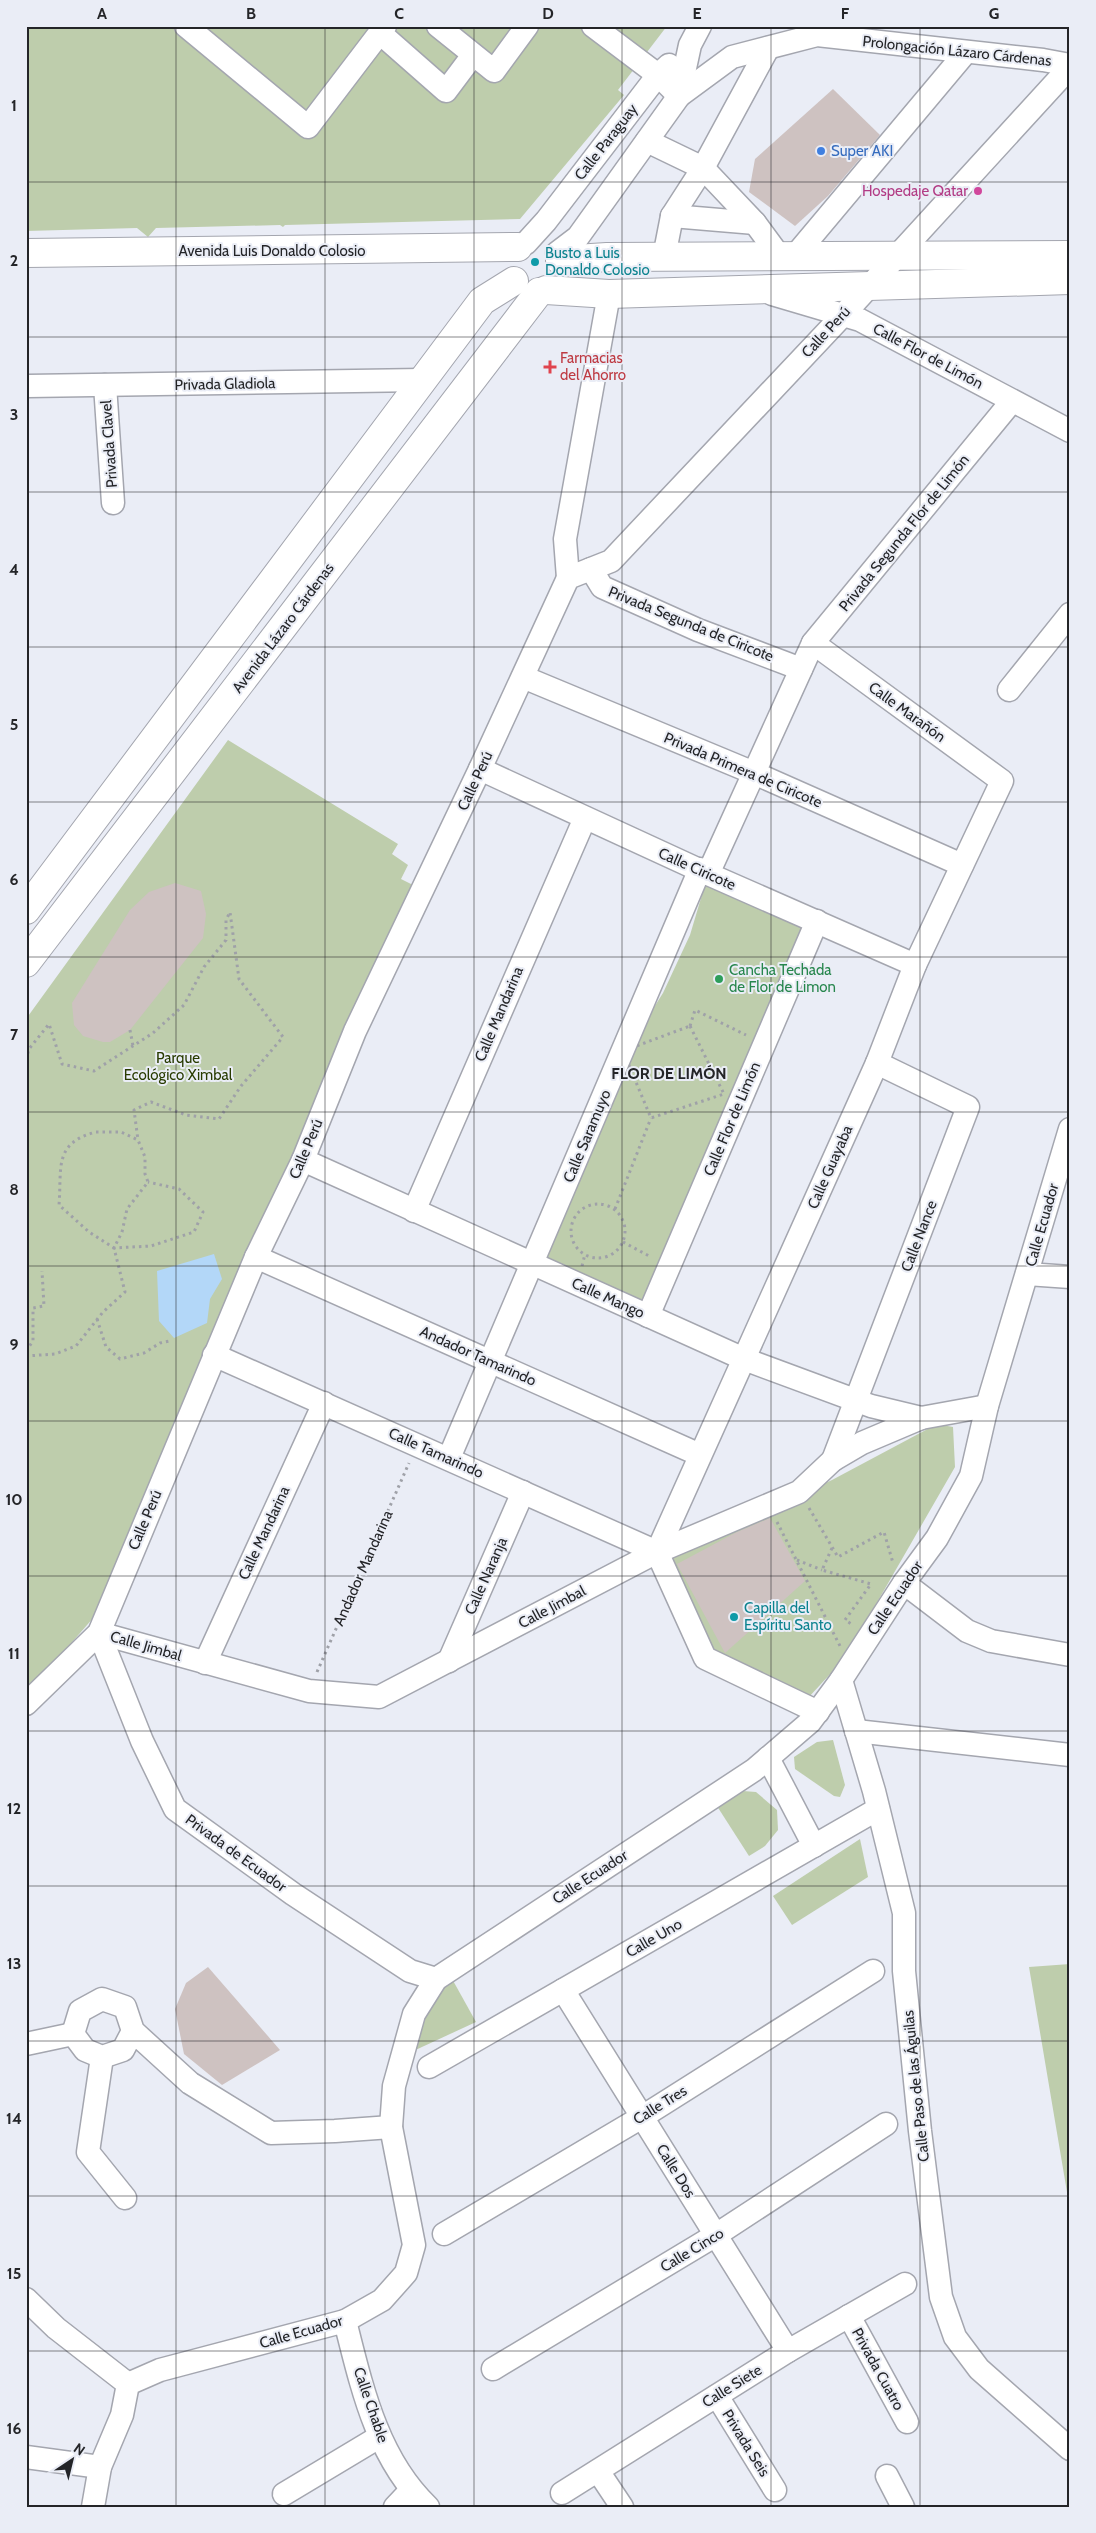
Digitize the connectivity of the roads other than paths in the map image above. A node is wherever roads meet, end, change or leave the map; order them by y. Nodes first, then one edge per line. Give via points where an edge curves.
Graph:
1 (186, 26) edge
2 (438, 26) edge
3 (527, 26) edge
4 (593, 26) edge
5 (382, 30) edge
6 (695, 36) edge
7 (768, 48) junction
8 (966, 52) junction
9 (473, 55) junction
10 (1070, 66) edge
11 (658, 75) junction
12 (679, 96) junction
13 (647, 141) junction
14 (703, 168) junction
15 (672, 216) junction
16 (755, 223) junction
17 (26, 253) edge
18 (1070, 255) edge
19 (559, 256) junction
20 (894, 256) junction
21 (664, 257) junction
22 (787, 257) junction
23 (517, 259) junction
24 (26, 269) edge
25 (1070, 280) edge
26 (870, 284) junction
27 (752, 289) junction
28 (543, 291) junction
29 (610, 294) junction
30 (844, 314) junction
31 (422, 380) junction
32 (105, 385) junction
33 (28, 386) dead end
34 (1012, 401) junction
35 (1070, 432) edge
36 (113, 503) dead end
37 (591, 569) junction
38 (568, 578) junction
39 (1070, 614) edge
40 (813, 643) junction
41 (801, 669) junction
42 (523, 677) junction
43 (1009, 690) dead end
44 (480, 769) junction
45 (754, 773) junction
46 (1002, 781) joint
47 (584, 818) junction
48 (962, 865) junction
49 (704, 872) junction
50 (26, 910) edge
51 (817, 922) junction
52 (26, 963) edge
53 (915, 965) junction
54 (877, 1063) junction
55 (1070, 1129) edge
56 (303, 1160) junction
57 (414, 1211) junction
58 (256, 1257) junction
59 (533, 1265) junction
60 (1027, 1274) junction
61 (1070, 1277) edge
62 (648, 1316) junction
63 (214, 1355) junction
64 (744, 1359) junction
65 (491, 1362) junction
66 (856, 1400) junction
67 (324, 1403) junction
68 (987, 1406) junction
69 (921, 1418) junction
70 (700, 1456) junction
71 (449, 1458) junction
72 (833, 1460) junction
73 (523, 1492) junction
74 (657, 1552) junction
75 (904, 1583) junction
76 (98, 1633) junction
77 (1070, 1655) edge
78 (449, 1661) junction
79 (205, 1663) junction
80 (841, 1680) junction
81 (26, 1704) edge
82 (818, 1712) junction
83 (856, 1731) junction
84 (1070, 1755) edge
85 (768, 1758) junction
86 (878, 1809) junction
87 (814, 1846) junction
88 (873, 1971) dead end
89 (436, 1979) junction
90 (564, 1990) junction
91 (133, 2031) junction
92 (73, 2034) junction
93 (26, 2044) edge
94 (102, 2057) junction
95 (429, 2067) dead end
96 (642, 2117) junction
97 (886, 2124) dead end
98 (390, 2127) junction
99 (125, 2198) dead end
100 (444, 2234) dead end
101 (716, 2235) junction
102 (905, 2284) dead end
103 (26, 2299) edge
104 (849, 2316) junction
105 (345, 2321) junction
106 (788, 2351) junction
107 (493, 2369) dead end
108 (128, 2384) junction
109 (717, 2396) junction
110 (906, 2422) dead end
111 (379, 2437) junction
112 (1070, 2449) edge
113 (26, 2457) edge
114 (100, 2467) junction
115 (598, 2470) junction
116 (888, 2476) dead end
117 (411, 2490) junction
118 (775, 2490) dead end
119 (562, 2493) dead end
120 (284, 2494) dead end
121 (93, 2507) edge
122 (395, 2507) edge
123 (428, 2507) edge
124 (622, 2507) edge
125 (903, 2507) edge

1 - 5 street via 308,127
2 - 9 street
3 - 9 street via 494,71
4 - 11 street
5 - 9 street via 446,91
6 - 11 street, Calle Paraguay
6 - 12 street, Calle Paraguay
7 - 8 street, Prolongación Lázaro Cárdenas via 817,35
7 - 12 street, Prolongación Lázaro Cárdenas via 732,57
7 - 14 street
8 - 10 street, Prolongación Lázaro Cárdenas
8 - 22 street
10 - 20 street, Calle Perú
11 - 12 street
11 - 23 street, Calle Paraguay
12 - 13 street, Calle Paraguay
13 - 14 street
13 - 19 street, Calle Paraguay via 578,237
14 - 15 street
14 - 16 street
15 - 16 street
15 - 21 street
16 - 22 street
17 - 23 main road, Avenida Luis Donaldo Colosio
18 - 20 main road
19 - 21 main road
19 - 23 main road via 543,242
19 - 28 main road via 559,277
20 - 22 main road
20 - 26 street, Calle Perú
21 - 22 main road
23 - 24 main road
23 - 28 main road via 523,289
23 - 31 main road
25 - 26 main road
26 - 27 main road
26 - 30 street, Calle Perú
27 - 29 main road
27 - 30 street, Calle Flor de Limón
28 - 29 main road
28 - 52 main road, Avenida Lázaro Cárdenas
29 - 38 street, Calle Perú via 565,539
30 - 34 street, Calle Flor de Limón
30 - 37 street, Calle Perú via 611,561
31 - 32 street, Privada Gladiola
31 - 50 main road
32 - 33 street, Privada Gladiola
32 - 36 street, Privada Clavel
34 - 35 street, Calle Flor de Limón
34 - 40 street, Privada Segunda Flor de Limón
37 - 38 street, Calle Perú
37 - 41 street, Privada Segunda de Ciricote via 602,588 698,630
38 - 42 street, Calle Perú
39 - 43 street
40 - 41 street, Privada Segunda Flor de Limón
40 - 46 street, Calle Marañón
41 - 45 street, Privada Segunda Flor de Limón
42 - 44 street, Calle Perú
42 - 45 street, Privada Primera de Ciricote
44 - 47 street, Calle Ciricote
44 - 56 street, Calle Perú via 355,1031
45 - 48 street, Privada Primera de Ciricote
45 - 49 street, Calle Saramuyo
46 - 48 street, Calle Guayaba
47 - 49 street, Calle Ciricote
47 - 57 street, Calle Mandarina
48 - 53 street, Calle Guayaba
49 - 51 street, Calle Ciricote
49 - 59 street, Calle Saramuyo via 623,1051
51 - 53 street, Calle Ciricote
51 - 62 street, Calle Flor de Limón
53 - 54 street, Calle Guayaba
54 - 64 street, Calle Guayaba
54 - 66 street, Calle Nance via 968,1107
55 - 60 street, Calle Ecuador
56 - 57 street, Calle Mango
56 - 58 street, Calle Perú
57 - 59 street, Calle Mango
58 - 63 street, Calle Perú
58 - 65 street, Andador Tamarindo
59 - 62 street, Calle Mango
59 - 65 street
60 - 61 street
60 - 68 street, Calle Ecuador
62 - 64 street, Calle Mango
63 - 67 street, Calle Tamarindo
63 - 76 street, Calle Perú
64 - 66 street, Calle Mango
64 - 70 street, Calle Guayaba
65 - 70 street, Andador Tamarindo
65 - 71 street
66 - 69 street, Calle Mango
66 - 72 street, Calle Nance
67 - 71 street, Calle Tamarindo
67 - 79 street, Calle Mandarina
68 - 69 street, Calle Jimbal
68 - 75 street, Calle Ecuador via 971,1476 937,1538
69 - 72 street, Calle Jimbal via 862,1443
70 - 74 street, Calle Guayaba
71 - 73 street, Calle Tamarindo
72 - 74 street, Calle Jimbal via 799,1492
73 - 74 street, Calle Tamarindo
73 - 78 street, Calle Naranja
74 - 78 street, Calle Jimbal
74 - 82 street via 705,1658
75 - 77 street via 967,1631 991,1640
75 - 80 street, Calle Ecuador
76 - 79 street, Calle Jimbal
76 - 81 street, Calle Perú
76 - 89 street, Privada de Ecuador via 142,1741 175,1809 293,1894 410,1971
78 - 79 street, Calle Jimbal via 379,1697 309,1691
80 - 82 street, Calle Ecuador
80 - 83 street, Calle Paso de las Águilas
82 - 85 street, Calle Ecuador
83 - 84 street
83 - 86 street, Calle Paso de las Águilas
85 - 87 street
85 - 89 street, Calle Ecuador
86 - 87 street, Calle Uno
86 - 112 street, Calle Paso de las Águilas via 904,1913 906,1990 941,2297 955,2337 979,2369
87 - 90 street, Calle Uno
88 - 96 street, Calle Tres
89 - 98 street, Calle Ecuador via 414,2014 394,2086
90 - 95 street, Calle Uno
90 - 96 street, Calle Dos
91 - 92 street via 125,2008 102,1999 80,2010
91 - 94 street via 123,2050
91 - 98 street via 190,2083 271,2132
92 - 93 street
92 - 94 street via 85,2050
94 - 99 street via 88,2152
96 - 100 street, Calle Tres
96 - 101 street, Calle Dos
97 - 101 street, Calle Cinco
98 - 105 street, Calle Ecuador via 414,2245 406,2273 382,2300
101 - 106 street, Calle Dos
101 - 107 street, Calle Cinco
102 - 104 street, Calle Siete
103 - 108 street via 56,2328
104 - 106 street, Calle Siete
104 - 110 street, Privada Cuatro
105 - 108 street, Calle Ecuador via 160,2370
105 - 111 street, Calle Chable
106 - 109 street, Calle Siete
108 - 114 street via 122,2415
109 - 115 street, Calle Siete
109 - 118 street, Privada Seis
111 - 117 street, Calle Chable
111 - 120 street
113 - 114 street
114 - 121 street
115 - 119 street, Calle Siete
115 - 124 street
116 - 125 street
117 - 122 street
117 - 123 street, Calle Chable

